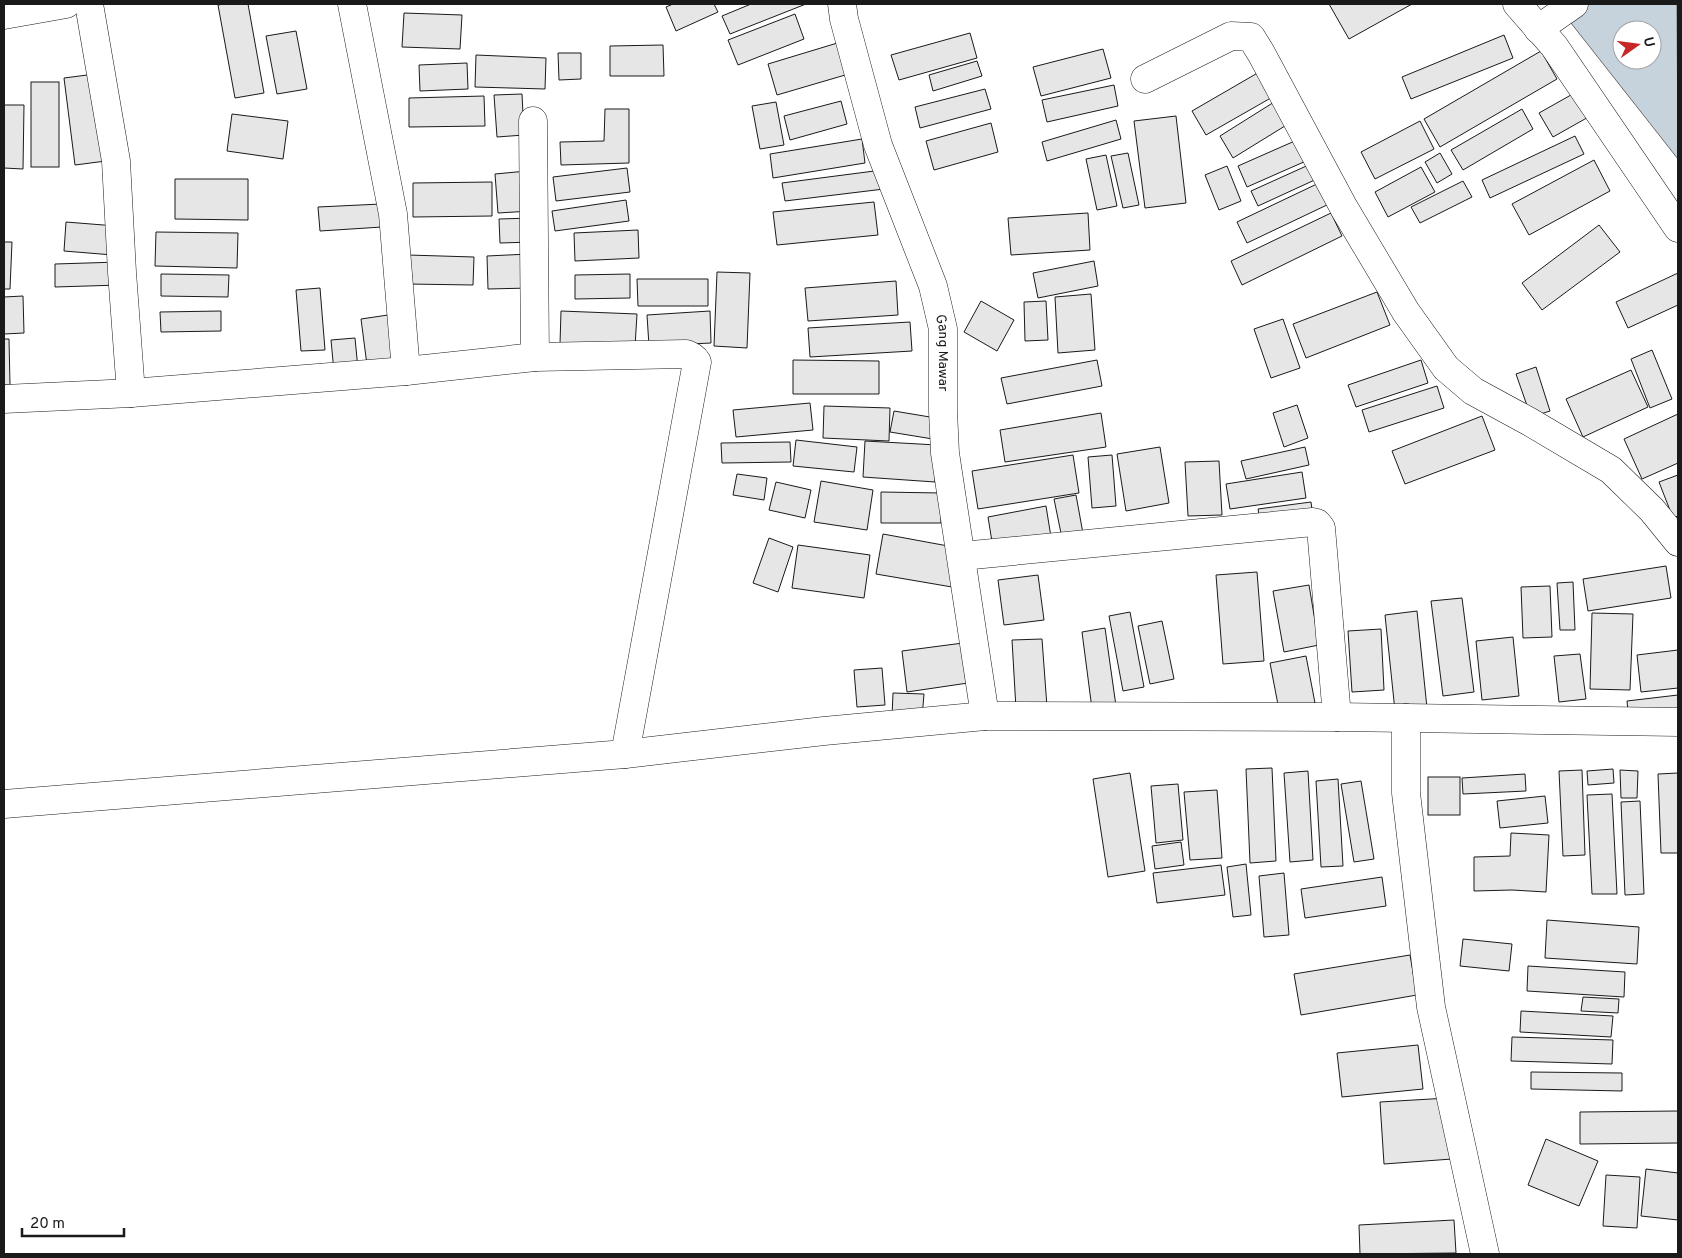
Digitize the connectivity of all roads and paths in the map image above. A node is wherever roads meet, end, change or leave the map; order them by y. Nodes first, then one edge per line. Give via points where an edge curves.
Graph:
1 (66, 4) edge
2 (89, 4) edge
3 (352, 4) edge
4 (842, 4) edge
5 (1517, 4) edge
6 (1574, 4) edge
7 (4, 15) edge
8 (1545, 24) junction
9 (1145, 79) dead end
10 (533, 121) dead end
11 (1678, 228) edge
12 (535, 357) junction
13 (406, 371) junction
14 (131, 393) junction
15 (4, 399) edge
16 (1678, 542) edge
17 (962, 556) junction
18 (985, 716) junction
19 (1337, 717) junction
20 (1406, 718) junction
21 (1678, 722) edge
22 (625, 754) junction
23 (4, 804) edge
24 (1485, 1254) edge

1 - 7 street
2 - 14 street via 116,161
3 - 13 street via 393,214
4 - 17 street, Gang Mawar via 878,145 932,286 943,329 946,453
5 - 8 street
6 - 8 street
8 - 11 street via 1554,46
9 - 16 street via 1231,36 1251,37 1349,216 1406,312 1446,368 1473,391 1611,470 1652,510
10 - 12 street
12 - 13 street
12 - 22 street via 686,354 697,362
13 - 14 street
14 - 15 street
17 - 18 street, Gang Mawar
17 - 19 street via 1317,523 1321,528
18 - 19 street
18 - 22 street
19 - 20 street
20 - 21 street
20 - 24 street via 1406,793 1431,1007
22 - 23 street

